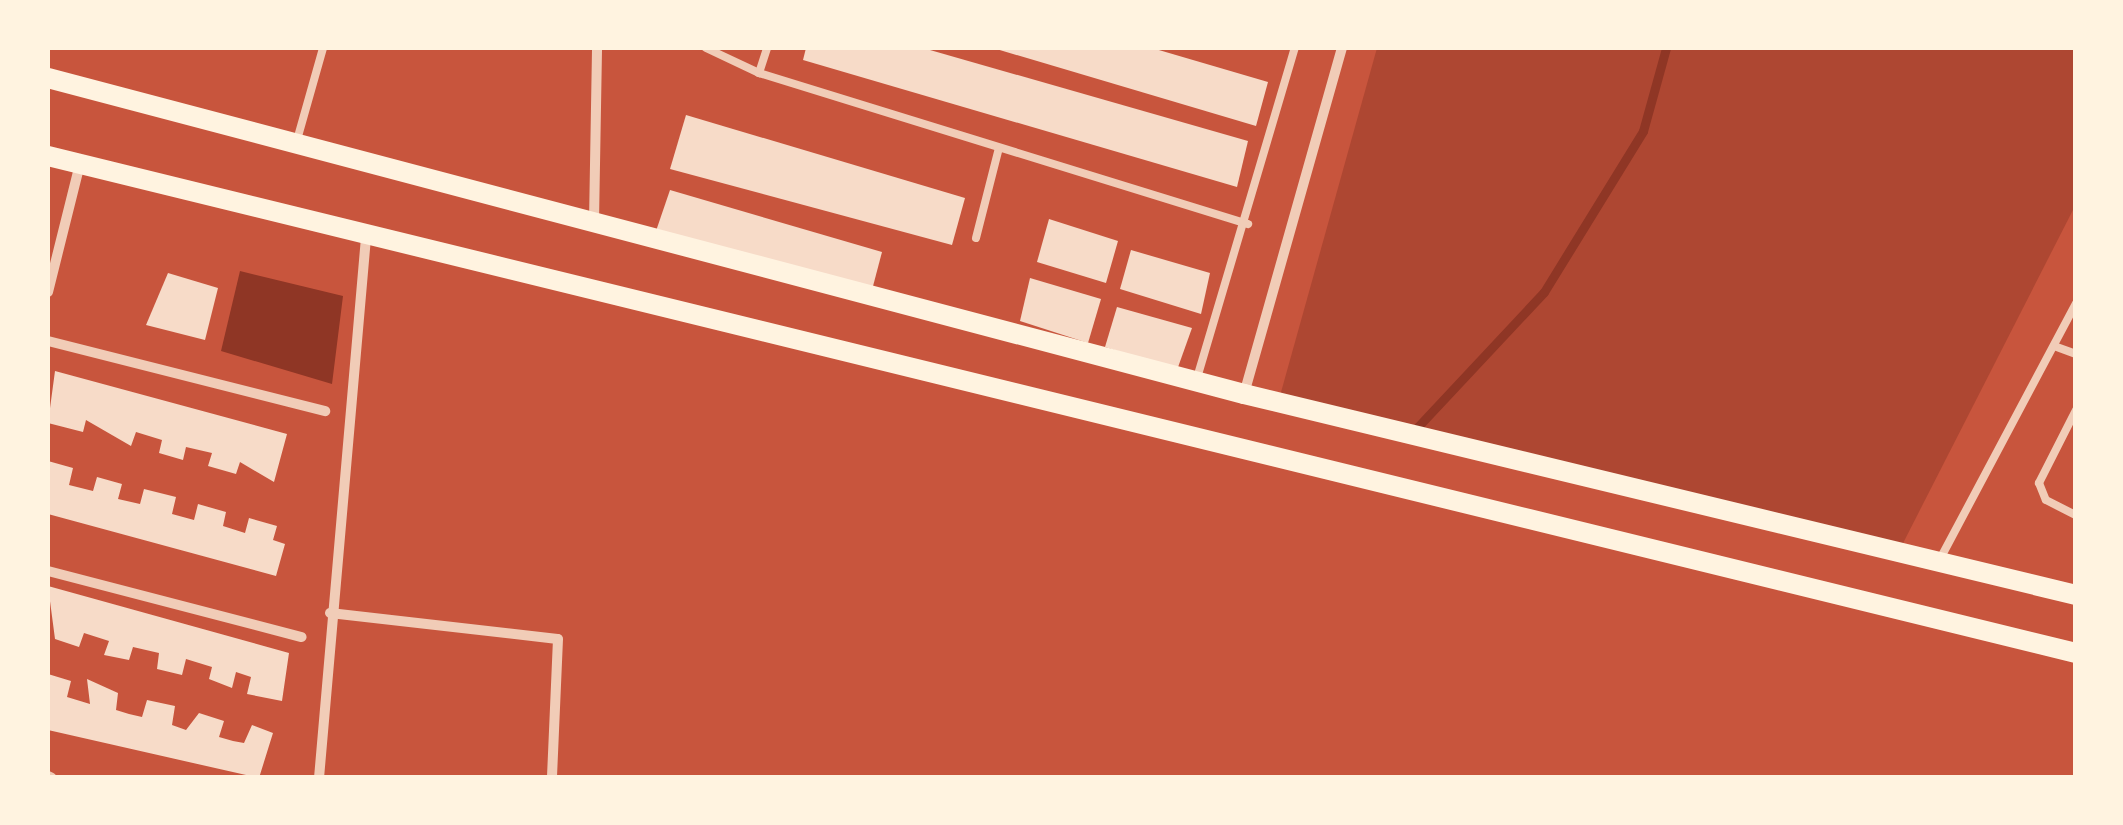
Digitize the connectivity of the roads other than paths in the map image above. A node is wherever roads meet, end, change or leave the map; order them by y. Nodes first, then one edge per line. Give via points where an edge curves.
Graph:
1 (323, 48) edge
2 (596, 48) edge
3 (706, 48) edge
4 (767, 48) edge
5 (1295, 48) edge
6 (1342, 48) edge
7 (759, 73) junction
8 (48, 78) edge
9 (296, 144) junction
10 (999, 148) junction
11 (48, 156) edge
12 (80, 164) junction
13 (594, 223) junction
14 (1248, 224) junction
15 (366, 236) junction
16 (976, 238) dead end
17 (48, 292) edge
18 (2076, 303) edge
19 (48, 340) edge
20 (2054, 346) junction
21 (2076, 354) edge
22 (1196, 382) junction
23 (1244, 394) junction
24 (2076, 410) edge
25 (325, 411) dead end
26 (2073, 421) edge
27 (2076, 515) edge
28 (1937, 565) junction
29 (48, 571) edge
30 (2076, 596) edge
31 (330, 613) junction
32 (302, 637) dead end
33 (2076, 652) edge
34 (319, 778) edge
35 (552, 778) edge

1 - 9 lane
2 - 13 street
3 - 7 lane
4 - 7 lane
5 - 14 lane
6 - 23 street
7 - 10 lane
8 - 9 main road
9 - 13 main road
10 - 14 lane
10 - 16 lane
11 - 12 main road
12 - 15 main road
12 - 17 street
13 - 22 main road
14 - 22 lane
15 - 31 street
15 - 33 main road
18 - 20 lane
19 - 25 street
20 - 21 lane
20 - 28 lane
22 - 23 main road
23 - 28 main road
24 - 26 lane
26 - 27 lane via 2039,483 2046,500
28 - 30 main road
29 - 32 street
31 - 34 street
31 - 35 street via 558,639

